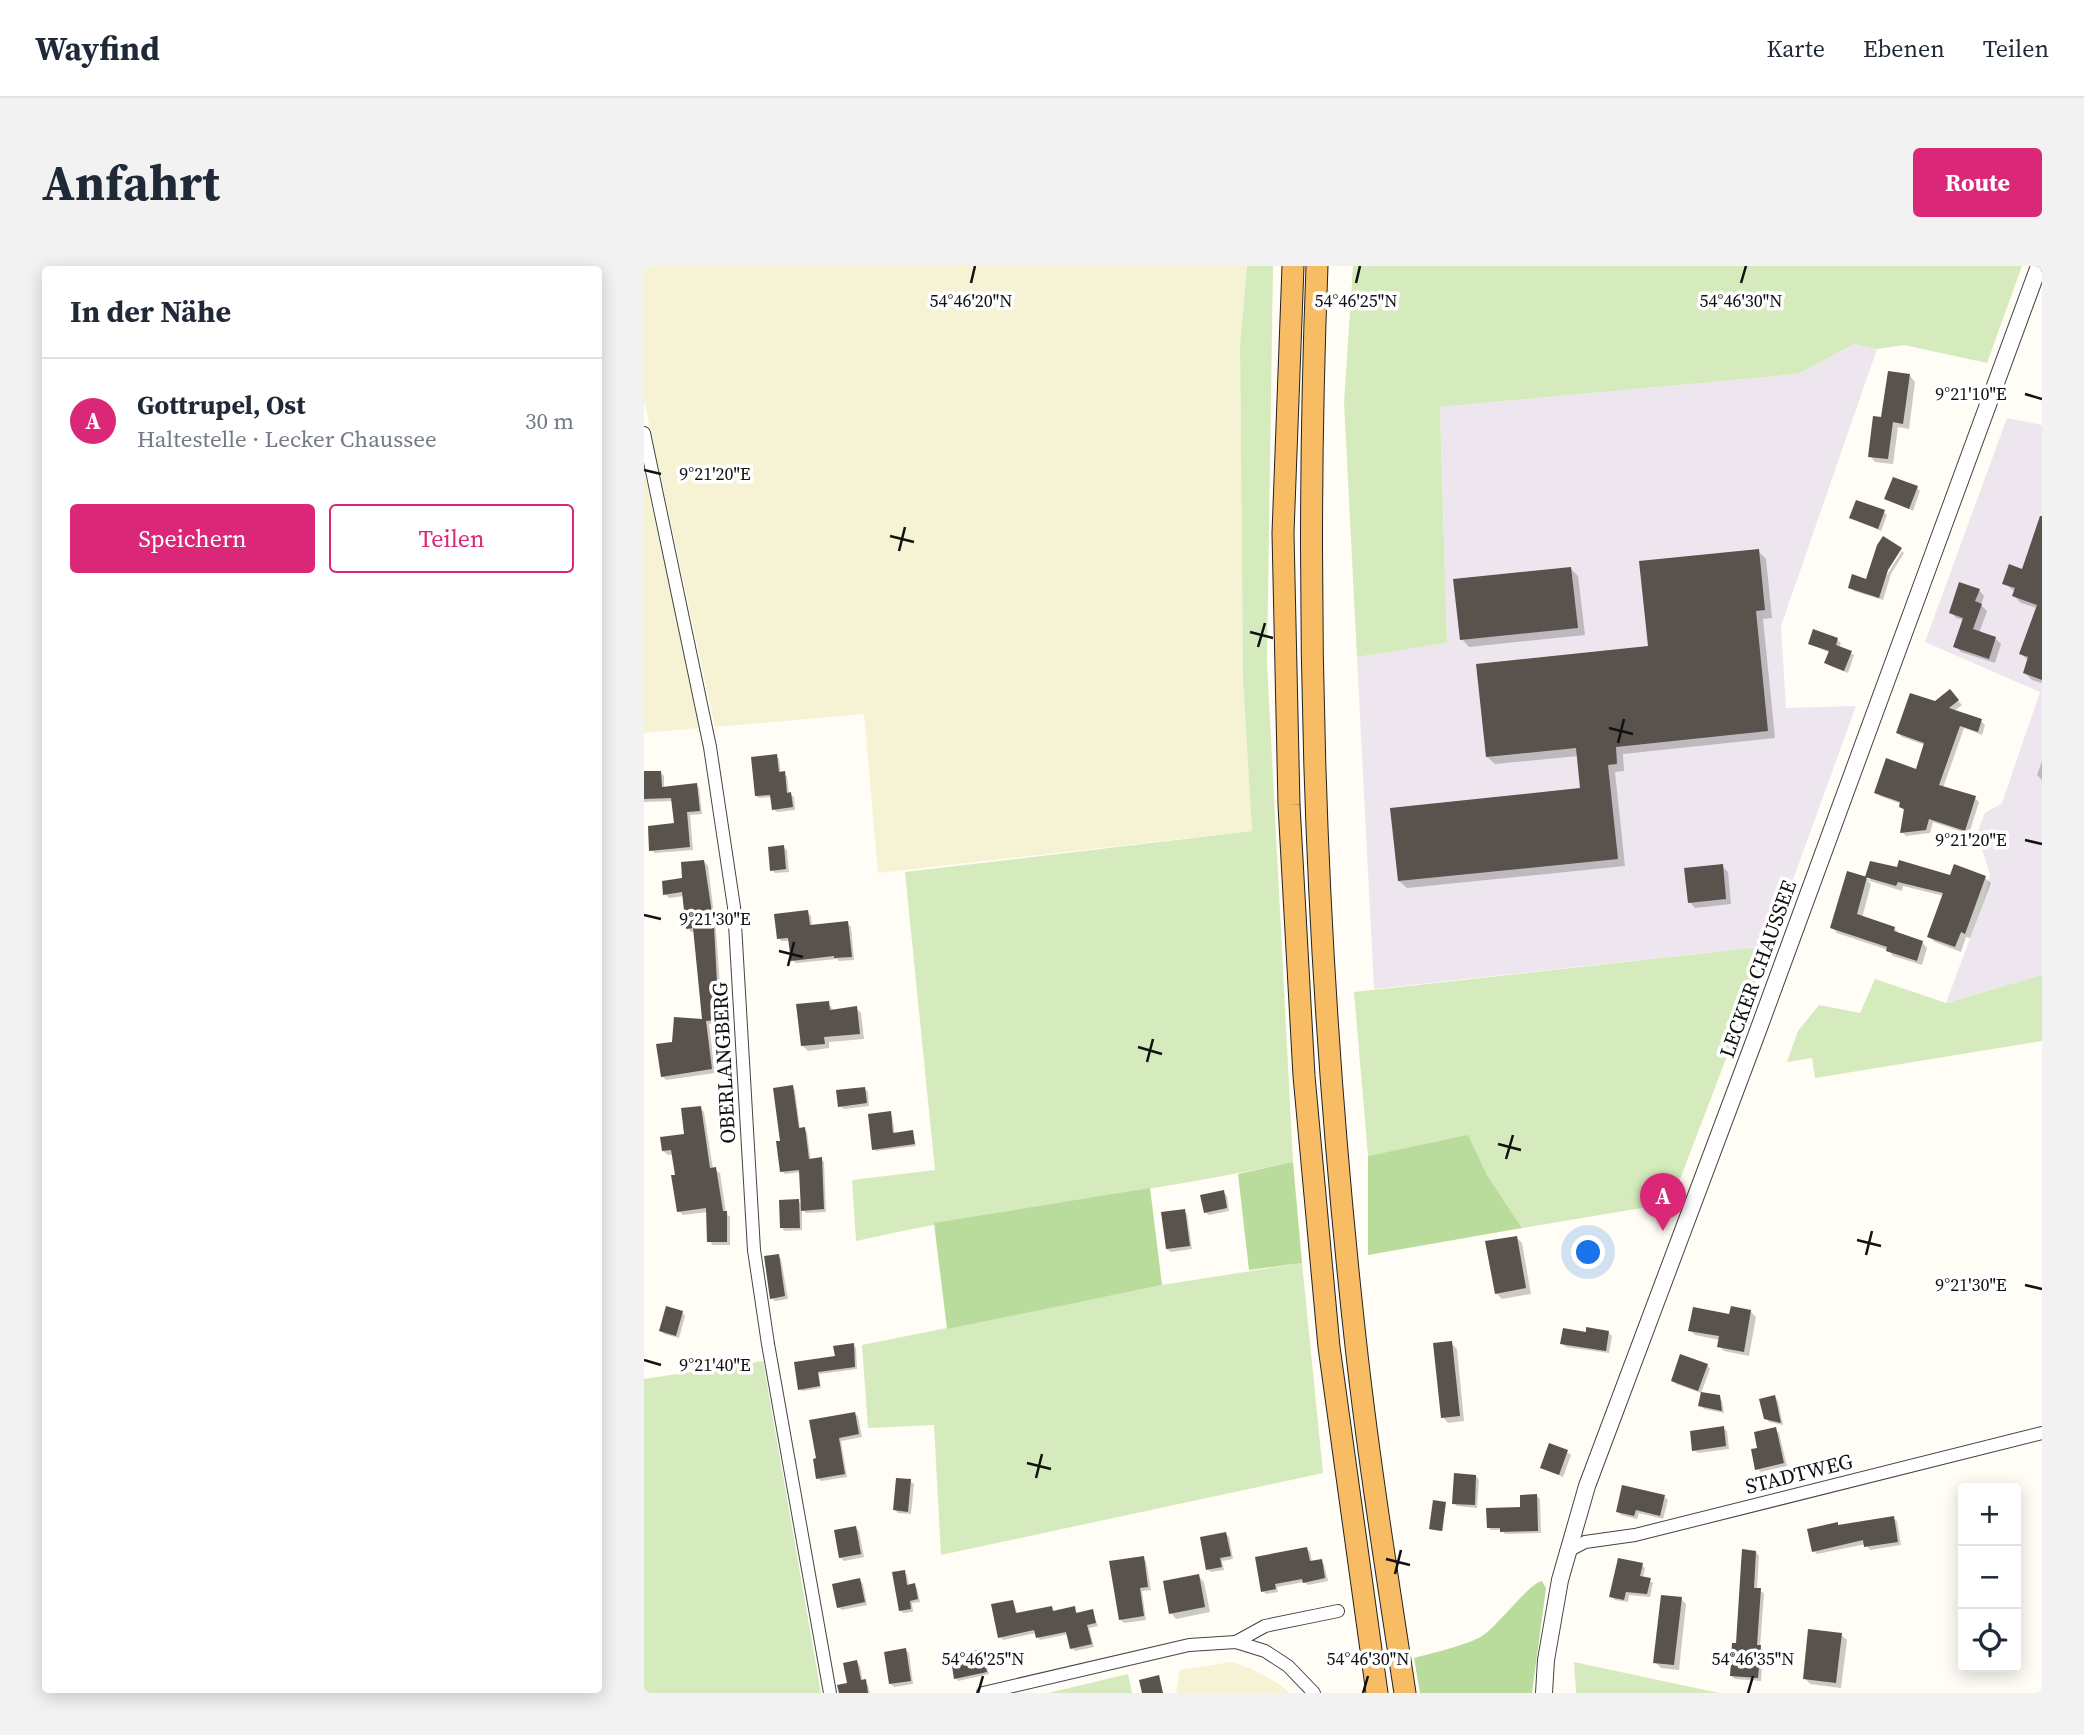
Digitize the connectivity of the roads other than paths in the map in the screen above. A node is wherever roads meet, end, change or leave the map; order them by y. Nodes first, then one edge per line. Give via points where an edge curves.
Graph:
1 (1293, 266) edge
2 (1317, 266) edge
3 (2039, 266) edge
4 (644, 433) edge
5 (2042, 1433) edge
6 (1566, 1552) junction
7 (1338, 1611) dead end
8 (1236, 1642) junction
9 (830, 1693) edge
10 (983, 1693) edge
11 (1314, 1693) edge
12 (1377, 1693) edge
13 (1405, 1693) edge
14 (1544, 1693) edge

1 - 12 highway via 1283,533 1289,805 1304,1076 1329,1347
2 - 13 highway via 1311,533 1316,791 1331,1071 1355,1338
3 - 6 street, LECKER CHAUSSEE
4 - 9 street, OBERLANGBERG via 710,747 734,907 754,1250
5 - 6 street, STADTWEG via 1635,1535 1585,1542
6 - 14 street, LECKER CHAUSSEE
7 - 8 street via 1265,1626
8 - 10 street via 1189,1645
8 - 11 street via 1265,1651 1288,1666

